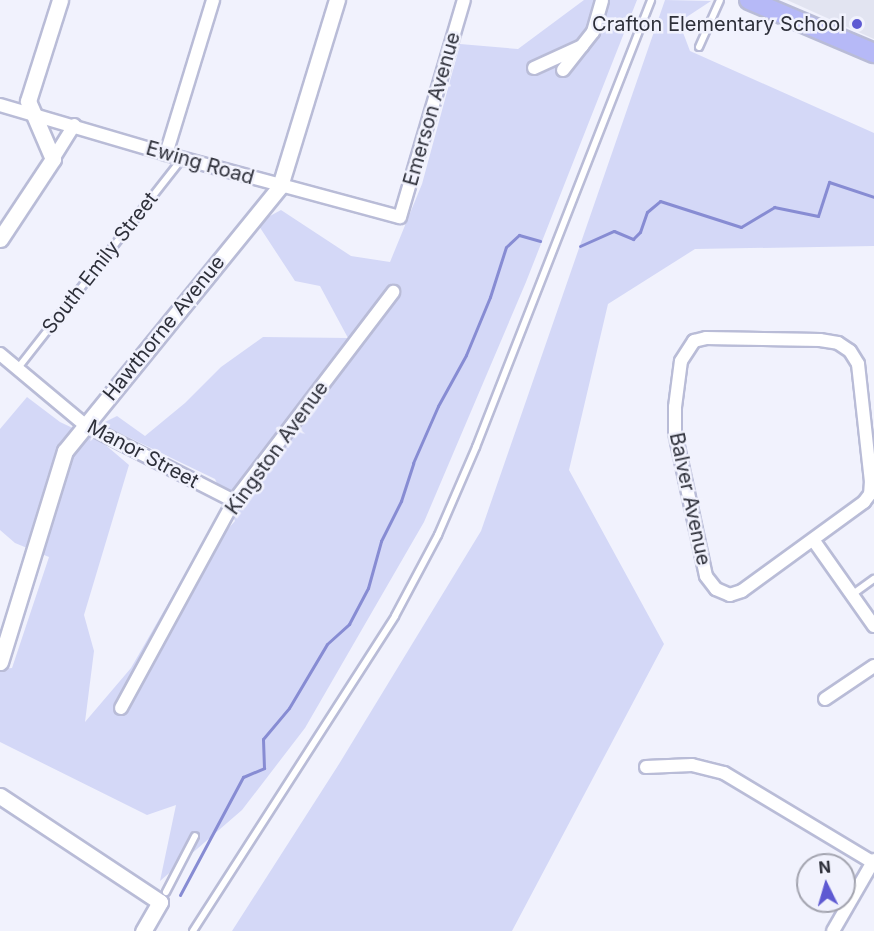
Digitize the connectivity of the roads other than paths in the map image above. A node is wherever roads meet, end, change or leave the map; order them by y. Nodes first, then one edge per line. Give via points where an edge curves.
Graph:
1 (60, 0) edge
2 (213, 0) edge
3 (337, 0) edge
4 (464, 0) edge
5 (602, 0) edge
6 (651, 0) edge
7 (720, 0) edge
8 (749, 0) edge
9 (583, 45) junction
10 (699, 47) dead end
11 (874, 53) edge
12 (534, 68) dead end
13 (563, 70) dead end
14 (0, 105) edge
15 (33, 112) junction
16 (74, 125) junction
17 (166, 154) junction
18 (53, 159) junction
19 (183, 159) junction
20 (280, 186) junction
21 (400, 217) joint
22 (0, 239) edge
23 (393, 292) dead end
24 (0, 354) edge
25 (18, 368) junction
26 (85, 425) junction
27 (234, 501) junction
28 (814, 541) junction
29 (874, 579) edge
30 (853, 594) junction
31 (874, 626) edge
32 (0, 663) edge
33 (874, 666) edge
34 (825, 699) dead end
35 (121, 708) dead end
36 (646, 766) dead end
37 (0, 796) edge
38 (195, 836) dead end
39 (874, 862) edge
40 (163, 897) junction
41 (143, 931) edge
42 (193, 931) edge
43 (833, 931) edge

1 - 15 street via 28,101
2 - 17 street
3 - 20 street, Hawthorne Avenue
4 - 21 street, Emerson Avenue
5 - 9 street via 593,33
6 - 42 lane via 438,535 395,616
7 - 10 lane
8 - 11 main road
9 - 12 street
9 - 13 street
14 - 15 street, Ewing Road
15 - 16 street, Ewing Road
15 - 18 street
16 - 17 street, Ewing Road
16 - 18 street
17 - 19 street, Ewing Road
18 - 22 street
19 - 20 street, Ewing Road
19 - 25 lane, South Emily Street
20 - 21 street, Ewing Road
20 - 26 street, Hawthorne Avenue
23 - 27 street, Kingston Avenue
24 - 25 street, Manor Street
25 - 26 street, Manor Street
26 - 27 street, Manor Street
26 - 32 street, Hawthorne Avenue via 64,451
27 - 35 street, Kingston Avenue
28 - 28 street, Balver Avenue via 742,591 730,595 716,589 706,576 675,434 681,361 694,341 820,340 850,351 858,364 870,494
28 - 30 street
29 - 30 lane
30 - 31 street
33 - 34 street
36 - 39 street via 692,765 724,772
37 - 40 street
38 - 40 lane
39 - 43 street
40 - 41 street

